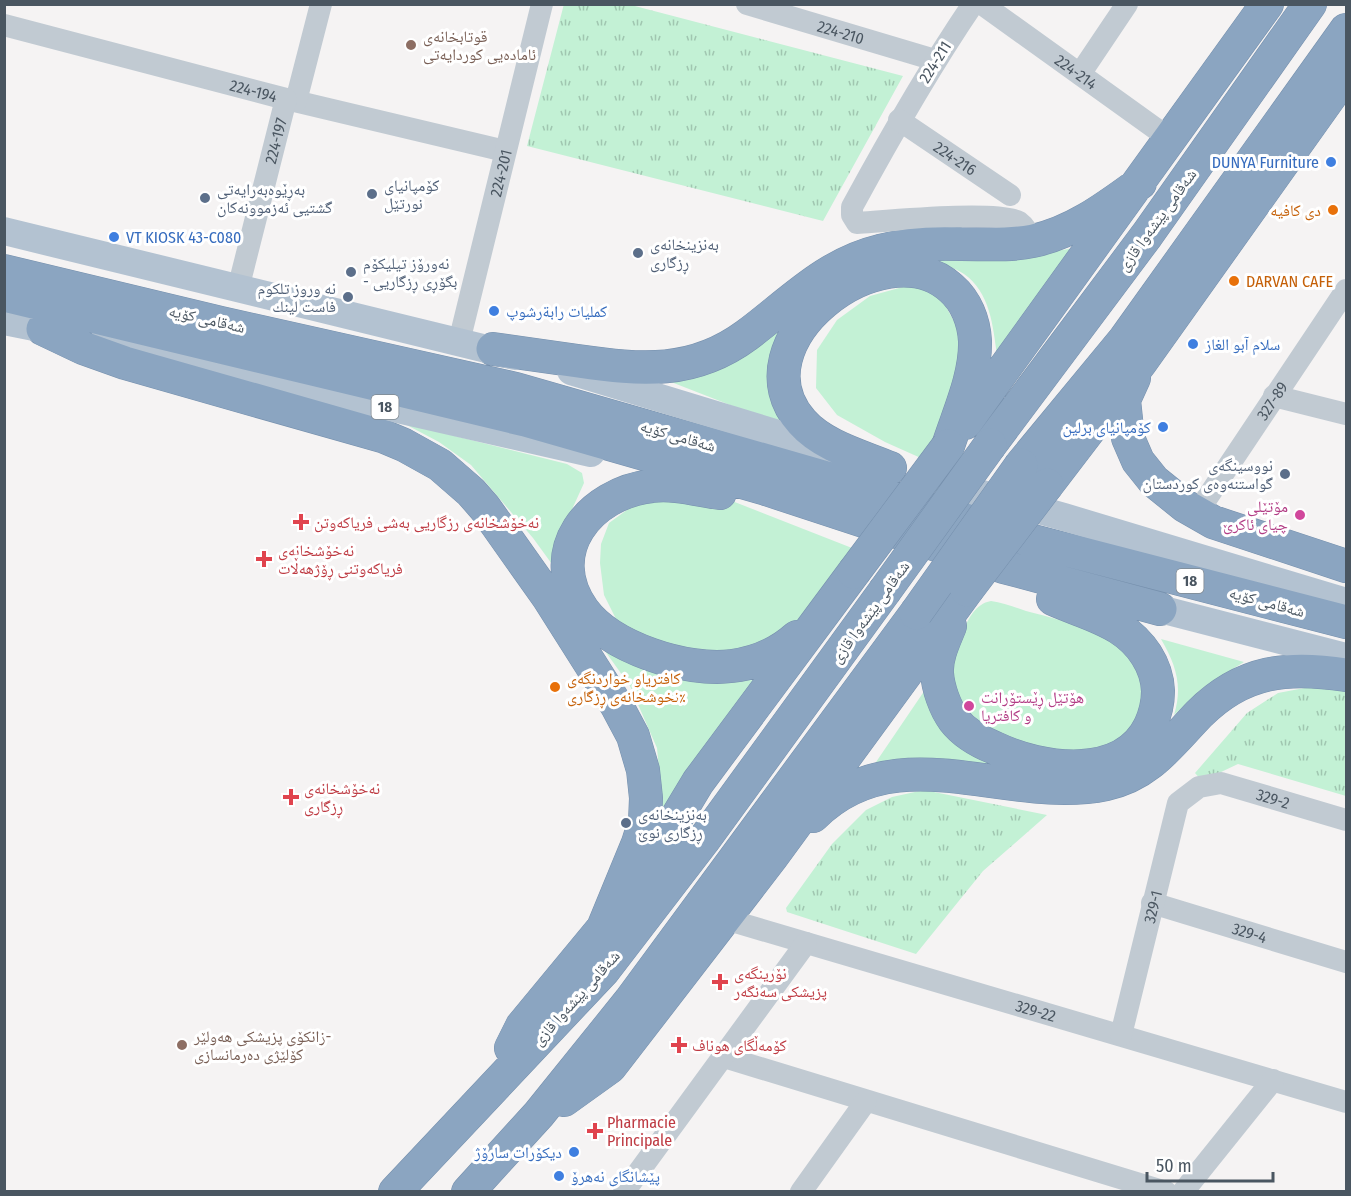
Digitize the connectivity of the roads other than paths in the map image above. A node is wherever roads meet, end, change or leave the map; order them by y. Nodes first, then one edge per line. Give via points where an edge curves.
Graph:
1 (321, 4) edge
2 (542, 4) edge
3 (747, 4) edge
4 (973, 4) edge
5 (982, 4) edge
6 (1127, 4) edge
7 (1267, 4) edge
8 (1310, 4) edge
9 (4, 26) edge
10 (1347, 30) edge
11 (935, 60) junction
12 (1080, 74) junction
13 (1347, 74) edge
14 (291, 100) junction
15 (899, 120) junction
16 (1170, 139) junction
17 (505, 151) junction
18 (1140, 183) junction
19 (1010, 195) dead end
20 (4, 231) edge
21 (1032, 241) junction
22 (4, 271) edge
23 (238, 289) junction
24 (1347, 290) edge
25 (4, 295) edge
26 (4, 321) edge
27 (44, 329) junction
28 (459, 342) junction
29 (493, 350) junction
30 (1141, 362) junction
31 (1274, 396) junction
32 (1347, 414) edge
33 (948, 446) junction
34 (890, 468) junction
35 (766, 489) junction
36 (861, 504) junction
37 (819, 506) junction
38 (1197, 513) junction
39 (1347, 566) edge
40 (1004, 567) junction
41 (967, 590) junction
42 (1347, 602) edge
43 (1160, 609) joint
44 (824, 614) junction
45 (1347, 622) edge
46 (1347, 657) edge
47 (1347, 675) edge
48 (1199, 787) joint
49 (1347, 820) edge
50 (771, 858) junction
51 (1152, 903) junction
52 (725, 919) junction
53 (603, 928) junction
54 (806, 943) junction
55 (1347, 962) edge
56 (1121, 1035) junction
57 (724, 1057) junction
58 (505, 1076) junction
59 (1273, 1080) junction
60 (866, 1101) junction
61 (1347, 1101) edge
62 (539, 1114) junction
63 (395, 1191) edge
64 (468, 1191) edge
65 (624, 1191) edge
66 (801, 1191) edge
67 (1166, 1191) edge
68 (1184, 1191) edge

1 - 14 street, 224-197
2 - 17 street, 224-201
3 - 11 street, 224-210
4 - 11 street, 224-211
5 - 12 street, 224-214
6 - 12 street
7 - 16 highway
8 - 58 highway, شەقامی پێشەوا قازی, bridge via 1147,235 704,841 604,970
9 - 14 street, 224-194
10 - 62 highway, bridge via 1125,339 1021,465 630,1001
11 - 15 street, 224-211
12 - 16 street, 224-214
13 - 30 highway
14 - 17 street, 224-194
14 - 23 street, 224-197
15 - 19 street, 224-216
15 - 21 street, 224-211 via 852,207 857,223 1008,218 1019,223
16 - 18 highway
17 - 28 street, 224-201
18 - 21 highway via 1087,220
18 - 33 highway
20 - 23 main road, شەقامی کۆیە
21 - 29 highway via 929,244 863,256 816,280 729,347 688,364 628,368
22 - 36 highway, شەقامی کۆیە via 516,389
23 - 28 main road, شەقامی کۆیە
24 - 31 street, 327-89
25 - 35 highway, شەقامی کۆیە via 525,420
26 - 27 main road, شەقامی کۆیە / 18
27 - 35 main road, شەقامی کۆیە / 18 via 480,429
27 - 53 highway via 125,363 385,437 440,465 471,492 548,597 626,721 639,753 646,798 645,821
28 - 29 main road, شەقامی کۆیە
29 - 34 main road, شەقامی کۆیە via 622,385
30 - 38 highway via 1124,400 1128,438 1138,461 1154,481
30 - 41 highway, bridge
31 - 32 street
31 - 38 street, 327-89
33 - 34 highway via 974,362 975,338 968,310 949,286 925,273 898,270 870,276 831,297 801,326 784,360 784,386 790,405 808,429
33 - 44 highway, bridge
34 - 42 main road, شەقامی کۆیە
35 - 37 highway, شەقامی کۆیە
36 - 37 highway, شەقامی کۆیە
36 - 40 highway, شەقامی کۆیە / 18
36 - 45 highway, شەقامی کۆیە / 18 via 1033,541
37 - 44 highway via 664,485 639,488 615,496 585,517 572,542 569,570 583,609 608,633 650,654 700,666 732,666 763,658 791,642
38 - 39 highway via 1213,522
40 - 41 highway via 1050,598 1120,628 1144,650 1157,677 1158,701 1146,733 1127,753 1093,764 1044,763 1006,754 972,736 954,721 939,684 937,664
40 - 43 highway, شەقامی کۆیە / 18
41 - 50 highway
43 - 46 main road, شەقامی کۆیە / 18
44 - 53 highway via 698,782
47 - 50 highway via 1298,670 1245,682 1213,701 1153,763 1106,784 1048,788 922,773 862,784 831,801
48 - 49 street, 329-2 via 1221,783
48 - 51 street, 329-1 via 1178,803
50 - 52 highway
51 - 55 street, 329-4
51 - 56 street, 329-1
52 - 54 street, 329-22
52 - 62 highway via 610,1067 574,1095
53 - 58 highway via 522,1026 511,1047
54 - 56 street, 329-22
54 - 57 street
56 - 59 street, 329-22
57 - 60 street
57 - 65 street
58 - 63 highway, شەقامی پێشەوا قازی
59 - 61 street, 329-22
59 - 68 street
60 - 66 street
60 - 67 street
62 - 64 highway

